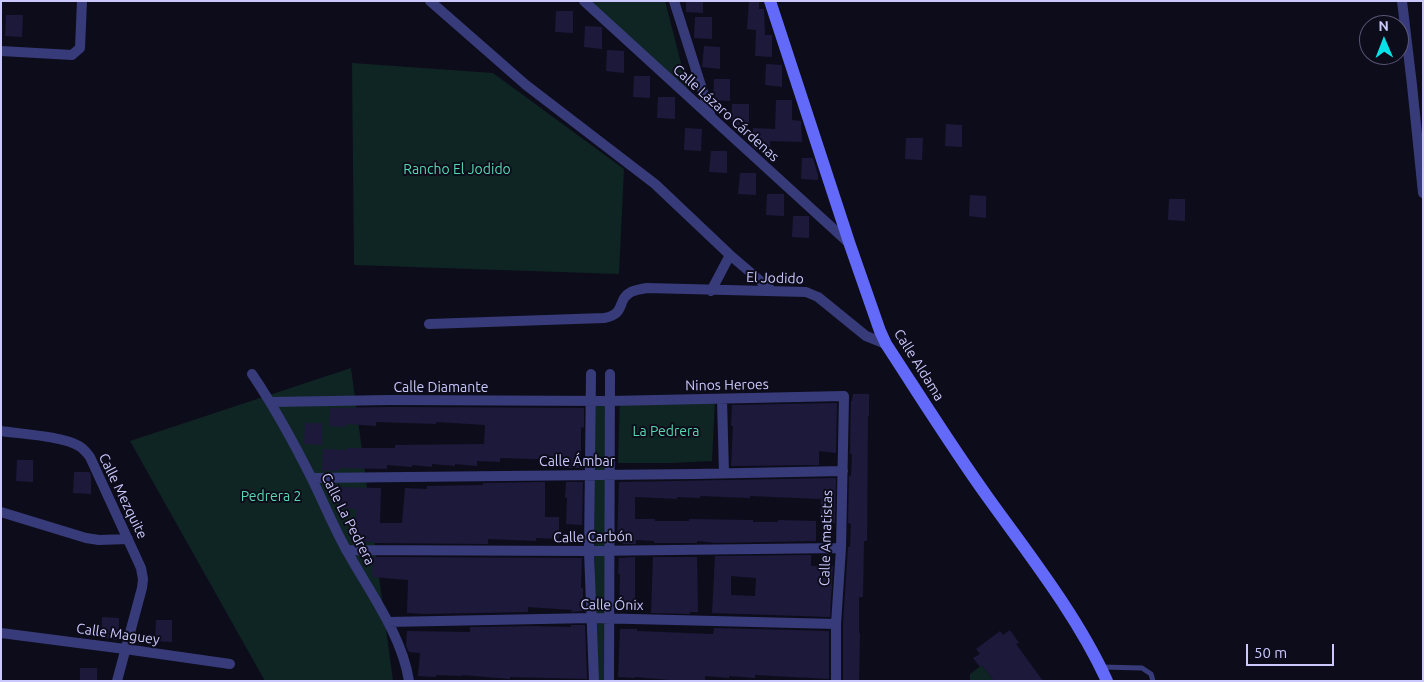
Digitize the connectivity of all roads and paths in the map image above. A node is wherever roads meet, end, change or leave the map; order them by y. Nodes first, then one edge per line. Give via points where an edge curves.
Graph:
1 (82, 1) edge
2 (430, 1) edge
3 (584, 1) edge
4 (674, 1) edge
5 (770, 1) edge
6 (1402, 1) edge
7 (1, 52) edge
8 (711, 118) junction
9 (1423, 193) edge
10 (850, 245) junction
11 (730, 255) junction
12 (771, 290) junction
13 (711, 291) junction
14 (429, 324) dead end
15 (886, 344) junction
16 (252, 374) dead end
17 (591, 374) dead end
18 (610, 374) dead end
19 (844, 396) joint
20 (722, 400) junction
21 (610, 401) junction
22 (271, 402) junction
23 (590, 402) junction
24 (1, 431) edge
25 (842, 471) junction
26 (724, 473) junction
27 (590, 475) junction
28 (610, 475) junction
29 (312, 478) junction
30 (1, 512) edge
31 (128, 539) junction
32 (841, 548) junction
33 (346, 550) junction
34 (608, 550) junction
35 (589, 551) junction
36 (592, 618) junction
37 (609, 619) junction
38 (388, 622) junction
39 (836, 624) junction
40 (1, 634) edge
41 (125, 649) junction
42 (230, 664) dead end
43 (1101, 667) junction
44 (117, 681) edge
45 (409, 681) edge
46 (594, 681) edge
47 (609, 681) edge
48 (836, 681) edge
49 (1106, 681) edge
50 (1154, 681) edge

1 - 7 street via 80,48 72,55
2 - 11 street via 526,85 655,184
3 - 8 street, Calle Lázaro Cárdenas
4 - 8 street
5 - 10 main road, Calle Aldama
6 - 9 street
8 - 10 street, Calle Lázaro Cárdenas
10 - 15 main road, Calle Aldama
11 - 12 street
11 - 13 street
12 - 13 street, El Jodido
12 - 15 street, El Jodido via 806,292 818,297 866,336
13 - 14 street, El Jodido via 646,288 632,291 625,296 613,317
15 - 43 main road, Calle Aldama via 982,490 1080,630
16 - 22 street, Calle La Pedrera
17 - 23 street
18 - 21 street
19 - 20 street, Ninos Heroes
19 - 25 street, Calle Amatistas
20 - 21 street, Ninos Heroes
20 - 26 street
21 - 23 street, Calle Diamante
21 - 28 street
22 - 23 street, Calle Diamante
22 - 29 street, Calle La Pedrera
23 - 27 street
24 - 31 street, Calle Mezquite via 62,440 85,451
25 - 26 street, Calle Ámbar
25 - 32 street, Calle Amatistas
26 - 28 street, Calle Ámbar
27 - 28 street, Calle Ámbar
27 - 29 street, Calle Ámbar
27 - 35 street
28 - 34 street
29 - 33 street, Calle La Pedrera
30 - 31 street via 86,538
31 - 41 street, Calle Mezquite via 143,579
32 - 34 street, Calle Carbón
32 - 39 street, Calle Amatistas
33 - 35 street, Calle Carbón
33 - 38 street, Calle La Pedrera
34 - 35 street, Calle Carbón
34 - 37 street
35 - 36 street
36 - 37 street, Calle Ónix
36 - 38 street, Calle Ónix
36 - 46 street
37 - 39 street, Calle Ónix
37 - 47 street
38 - 45 street, Calle La Pedrera via 407,666
39 - 48 street, Calle Amatistas
40 - 41 street, Calle Maguey
41 - 42 street, Calle Maguey
41 - 44 street
43 - 49 main road, Calle Aldama
43 - 50 lane via 1142,668 1152,674

